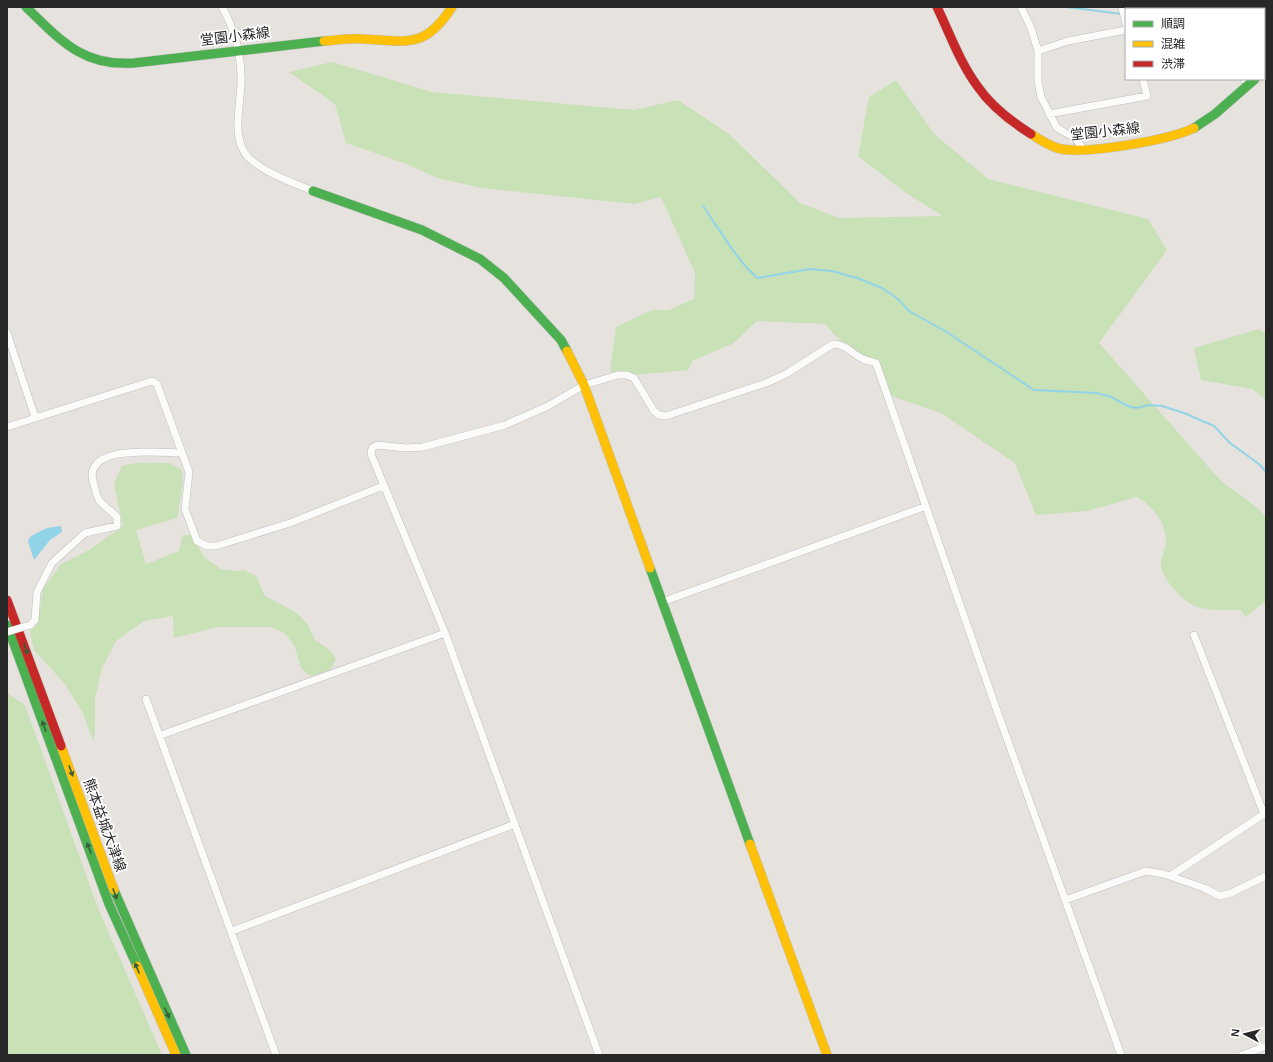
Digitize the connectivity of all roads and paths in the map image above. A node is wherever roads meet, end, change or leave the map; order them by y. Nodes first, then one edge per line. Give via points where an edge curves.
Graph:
1 (26, 7) edge
2 (222, 7) edge
3 (452, 7) edge
4 (937, 7) edge
5 (1021, 7) edge
6 (1122, 7) edge
7 (1125, 20) edge
8 (1125, 30) edge
9 (238, 50) junction
10 (1038, 50) junction
11 (1144, 80) edge
12 (1255, 80) edge
13 (1049, 114) junction
14 (1084, 150) junction
15 (313, 191) joint
16 (7, 333) edge
17 (584, 384) junction
18 (35, 417) junction
19 (7, 427) edge
20 (182, 453) junction
21 (383, 486) junction
22 (924, 507) junction
23 (7, 600) edge
24 (662, 602) junction
25 (7, 625) edge
26 (7, 632) edge
27 (445, 633) junction
28 (1194, 636) dead end
29 (146, 699) dead end
30 (160, 735) junction
31 (515, 824) junction
32 (1170, 876) junction
33 (1266, 876) edge
34 (1064, 900) junction
35 (232, 931) junction
36 (1266, 1046) edge
37 (176, 1055) edge
38 (186, 1055) edge
39 (276, 1055) edge
40 (599, 1055) edge
41 (827, 1055) edge
42 (1121, 1055) edge
43 (1242, 1055) edge

1 - 9 main road, 堂園小森線 via 78,52 99,61 132,63
2 - 9 street via 231,23
3 - 9 main road, 堂園小森線 via 446,17 426,36 412,41 389,42 358,38
4 - 14 main road, 堂園小森線 via 964,64 989,102 1026,131 1053,147 1061,150
5 - 10 street
6 - 7 street
8 - 10 street via 1068,41
9 - 15 street via 242,75 238,123 240,142 247,156 266,171
10 - 13 street via 1038,81 1041,97
11 - 13 street via 1147,96
12 - 14 main road, 堂園小森線 via 1208,119 1188,131 1149,141
13 - 14 street via 1057,128 1075,138
15 - 17 main road via 422,230 480,259 504,278 561,340
16 - 18 street
17 - 21 street via 548,406 505,425 423,447 377,445 372,448 371,454
17 - 22 street via 627,375 634,378 654,411 666,416 766,383 786,374 833,344 840,344 864,360 876,363
17 - 24 main road
18 - 19 street
18 - 20 street via 152,381 157,384
20 - 21 street via 189,472 185,509 197,541 207,546 216,546 290,523
20 - 26 street, bridge via 126,453 102,458 93,468 91,478 99,499 117,516 117,526 85,533 52,563 37,592 35,620 30,625
21 - 27 street
22 - 24 street
22 - 34 street
23 -> 38 main road, 熊本益城大津線 via 116,895
24 - 41 main road
37 -> 25 main road, 熊本益城大津線 via 109,904
27 - 30 street
27 - 31 street
28 - 32 street via 1264,814
29 - 30 street
30 - 35 street
31 - 35 street
31 - 40 street
32 - 33 street via 1220,896
32 - 34 street via 1146,871
34 - 42 street
35 - 39 street
36 - 43 street

